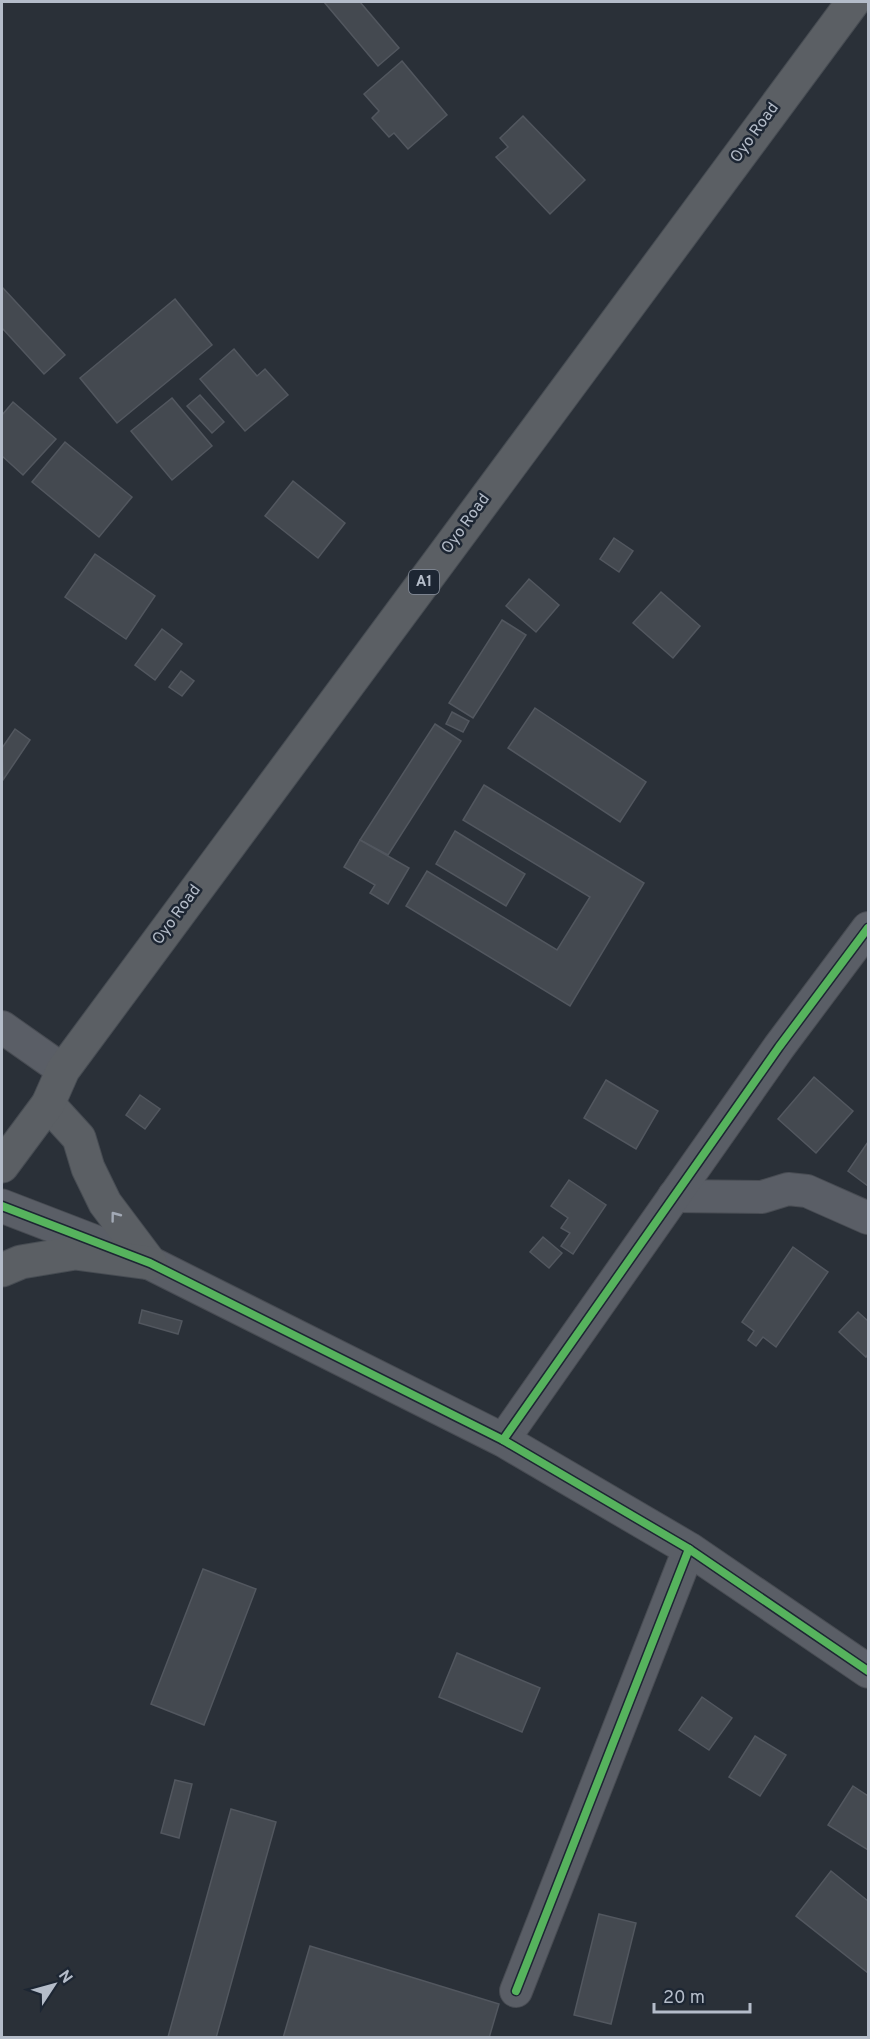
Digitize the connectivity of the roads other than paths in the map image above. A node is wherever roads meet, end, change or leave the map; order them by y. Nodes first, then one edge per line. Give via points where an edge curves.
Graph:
1 (853, 2) edge
2 (868, 928) edge
3 (2, 1027) edge
4 (63, 1070) junction
5 (48, 1104) junction
6 (2, 1166) edge
7 (674, 1196) junction
8 (2, 1206) edge
9 (868, 1218) edge
10 (150, 1263) junction
11 (2, 1270) edge
12 (503, 1440) junction
13 (689, 1549) junction
14 (868, 1671) edge
15 (516, 1991) dead end

1 - 4 highway, Oyo Road / A1
2 - 7 street
3 - 4 street
4 - 5 highway, Oyo Road / A1
5 - 6 highway, Oyo Road / A1
10 -> 5 highway via 105,1203 79,1138
7 - 9 street via 762,1197 788,1189 807,1191
7 - 12 street
8 - 10 street
10 - 11 highway via 75,1253 21,1262
10 - 12 street
12 - 13 street
13 - 14 street
13 - 15 street

